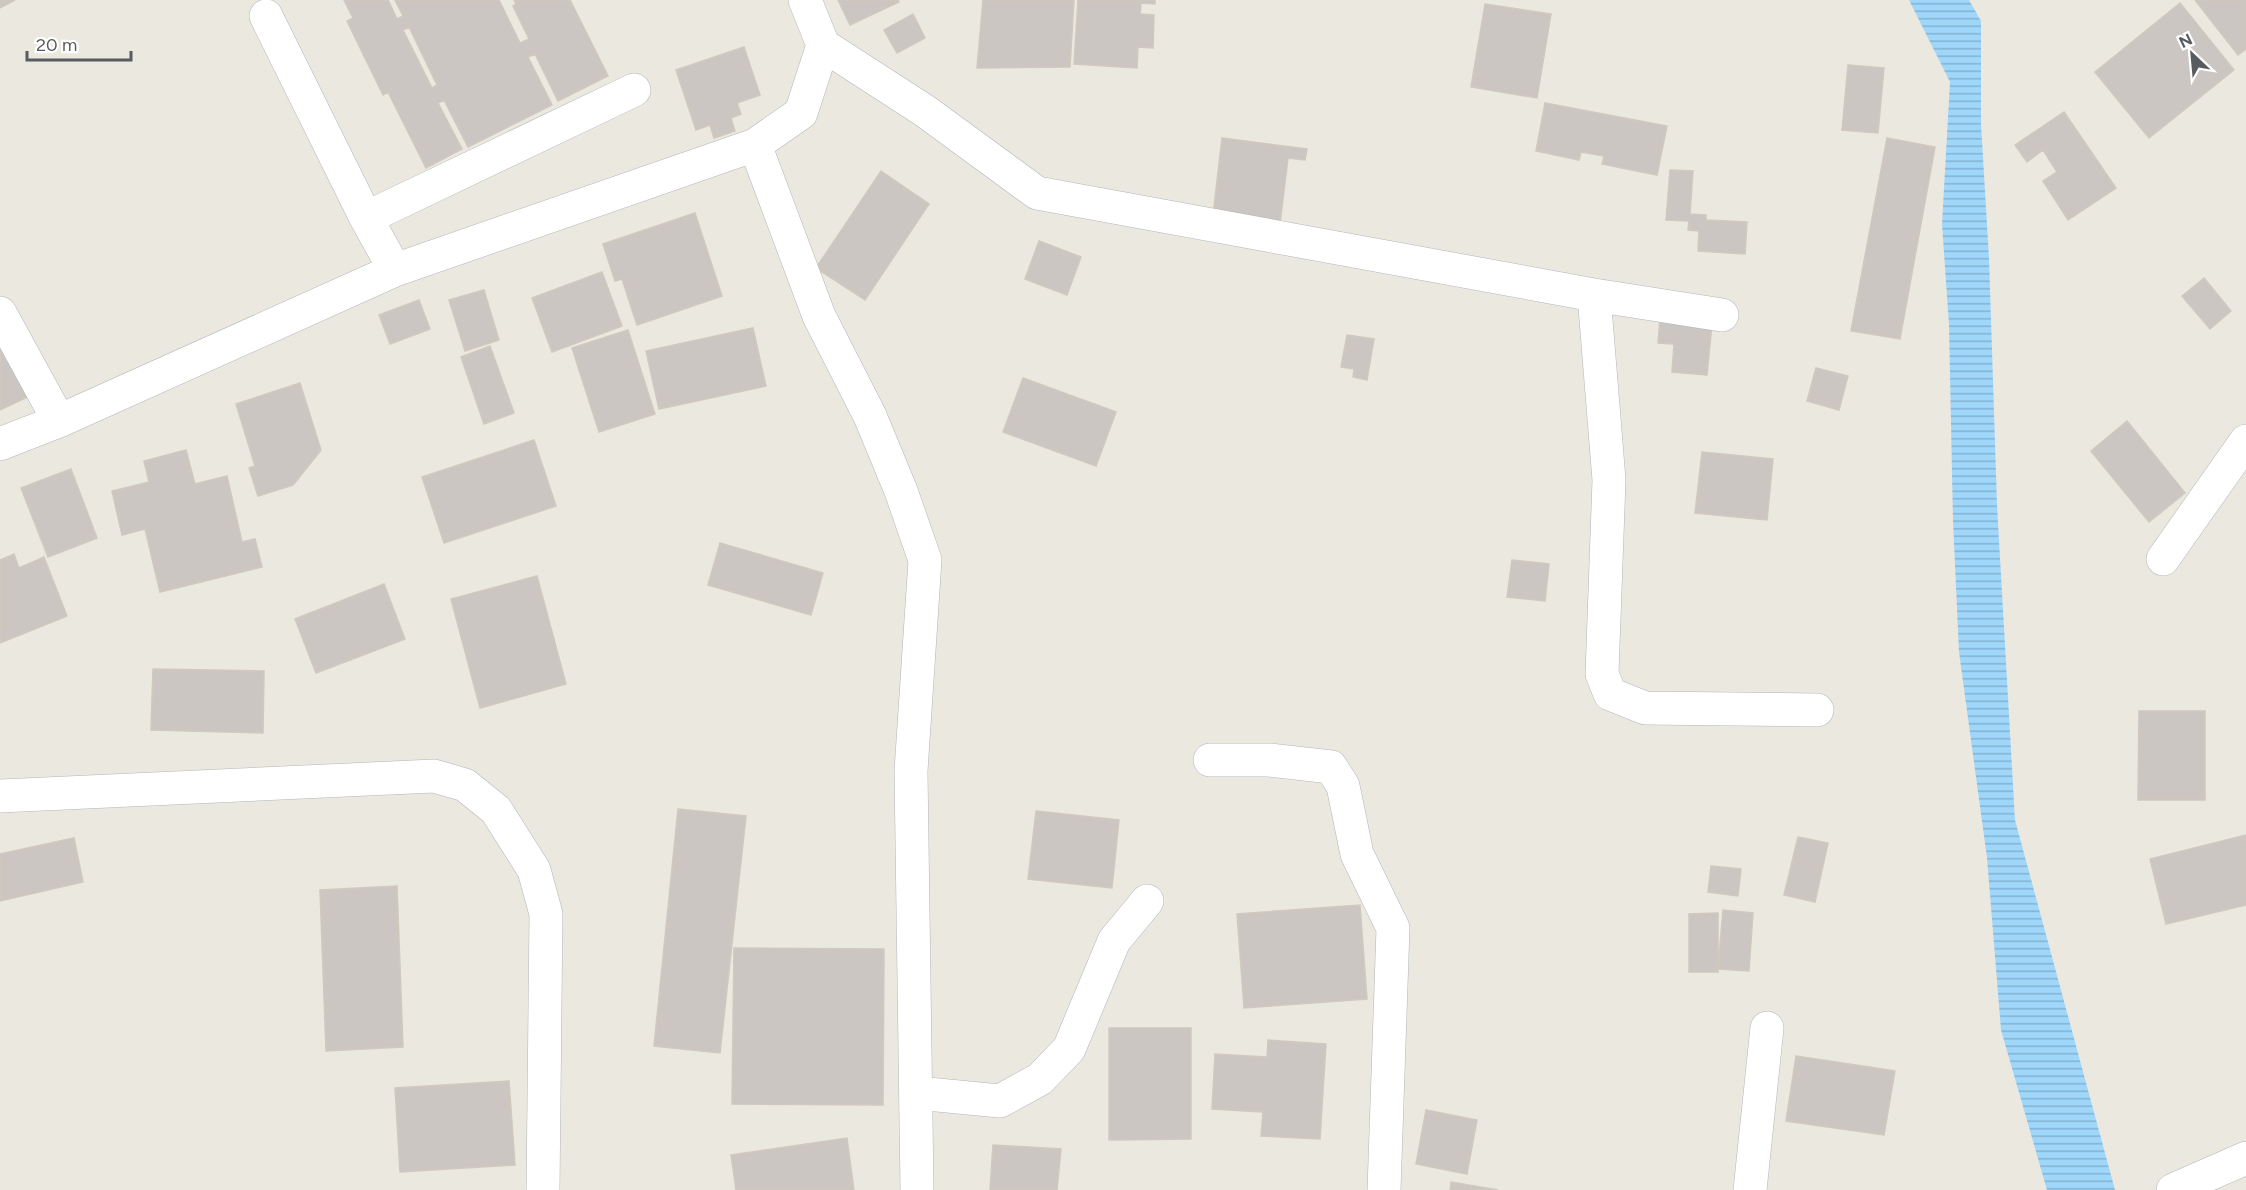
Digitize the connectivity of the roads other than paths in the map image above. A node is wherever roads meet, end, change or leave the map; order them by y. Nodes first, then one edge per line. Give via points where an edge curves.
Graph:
1 (805, 0) edge
2 (266, 16) dead end
3 (823, 45) junction
4 (634, 90) dead end
5 (755, 145) junction
6 (366, 218) junction
7 (395, 270) junction
8 (1594, 295) junction
9 (0, 313) edge
10 (1722, 315) dead end
11 (59, 421) junction
12 (2246, 441) edge
13 (0, 444) edge
14 (2163, 559) dead end
15 (1818, 710) dead end
16 (1210, 760) dead end
17 (0, 796) edge
18 (1148, 901) dead end
19 (1767, 1028) dead end
20 (917, 1093) junction
21 (2246, 1158) edge
22 (543, 1190) edge
23 (917, 1190) edge
24 (1384, 1190) edge
25 (1750, 1190) edge
26 (2173, 1190) edge

1 - 3 street
2 - 6 street
3 - 5 street via 801,113
3 - 8 street via 925,111 1037,193
4 - 6 street
5 - 7 street
5 - 20 street via 819,316 870,416 925,560 911,771
6 - 7 street
7 - 11 street
8 - 10 street
8 - 15 street via 1609,480 1602,674 1610,694 1645,708
9 - 11 street
11 - 13 street
12 - 14 street
16 - 24 street via 1269,760 1331,767 1343,786 1357,854 1392,928
17 - 22 street via 434,776 465,785 496,810 534,870 546,914
18 - 20 street via 1114,941 1069,1049 1040,1078 1000,1101
19 - 25 street
20 - 23 street
21 - 26 street

